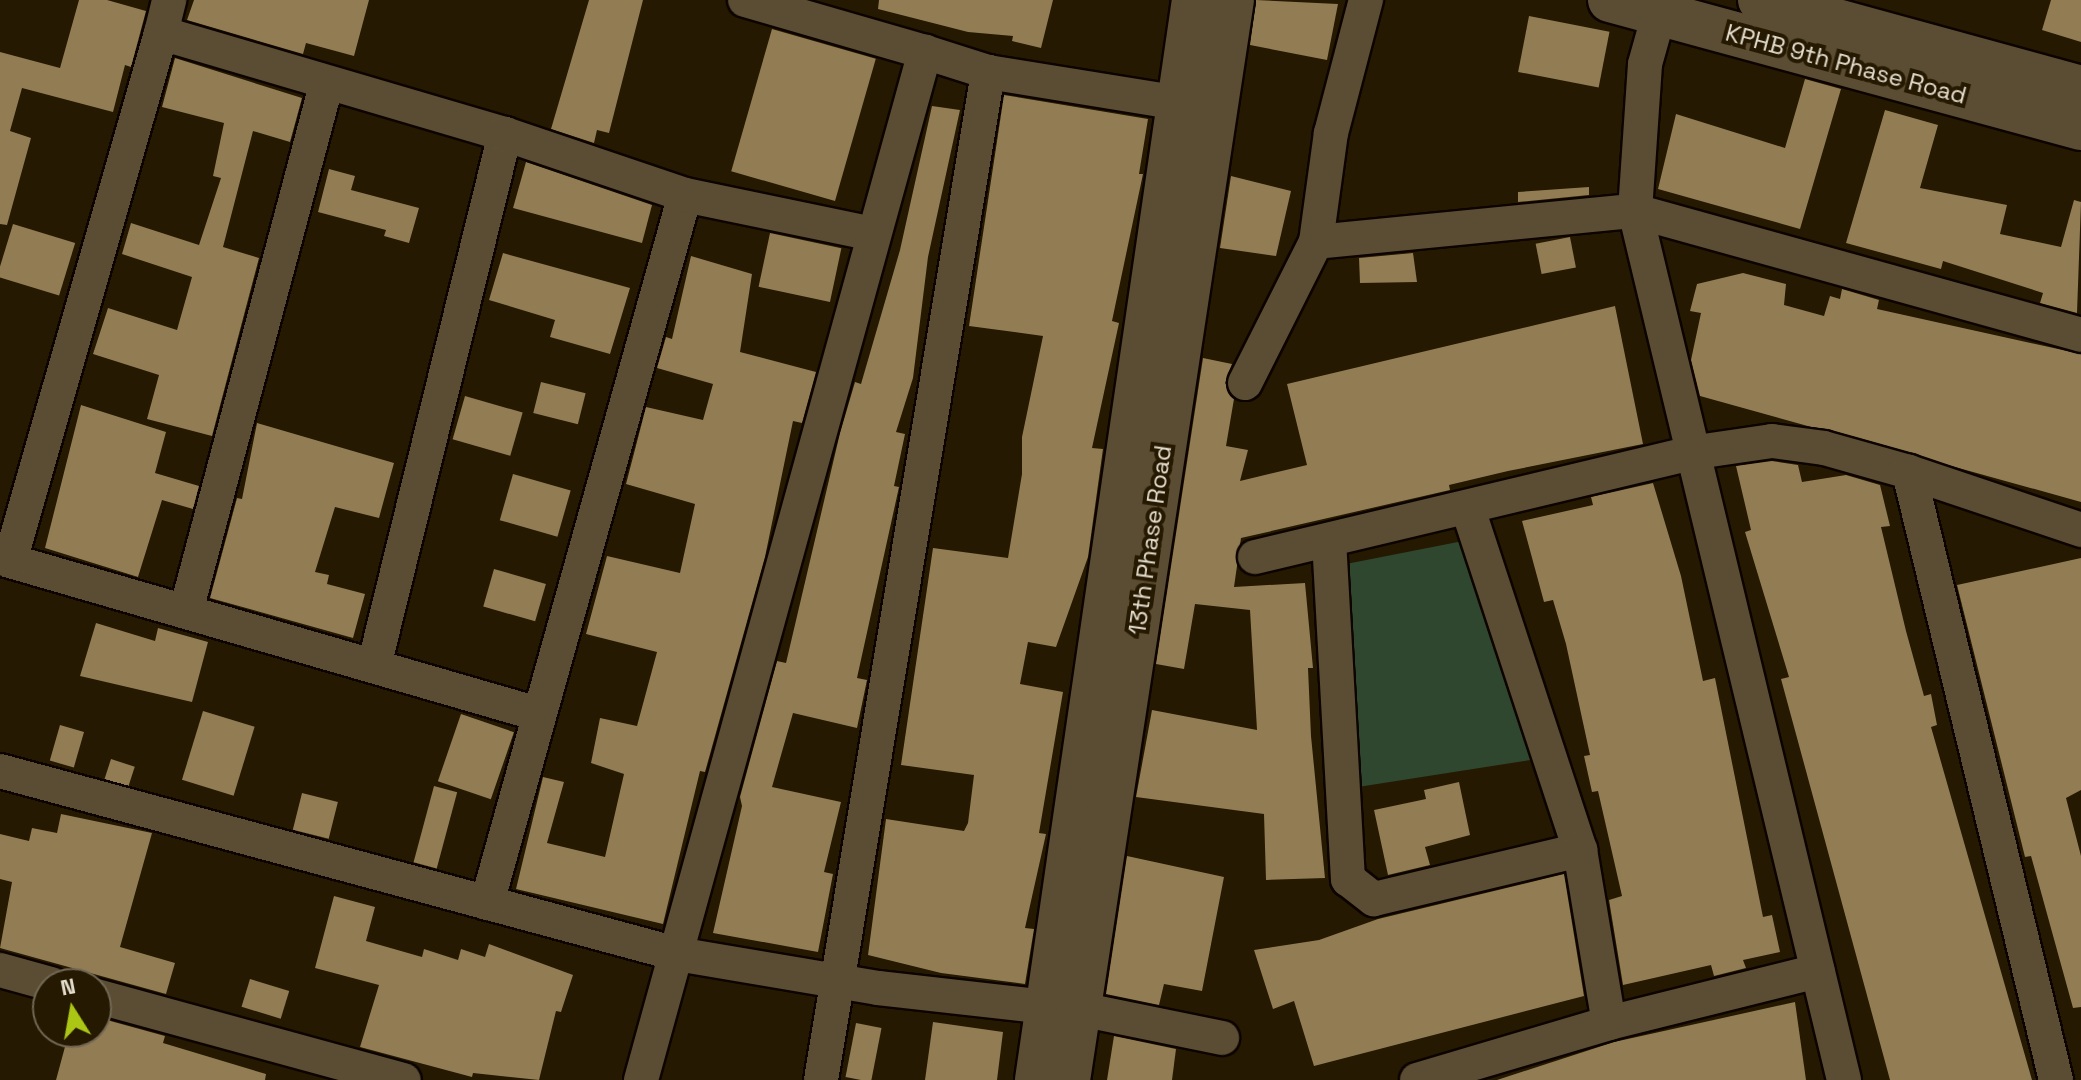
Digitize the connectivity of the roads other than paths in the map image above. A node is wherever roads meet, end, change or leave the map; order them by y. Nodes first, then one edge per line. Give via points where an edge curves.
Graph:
1 (169, 0) edge
2 (745, 0) edge
3 (1194, 0) edge
4 (1232, 0) edge
5 (1366, 0) edge
6 (1610, 0) edge
7 (1760, 0) edge
8 (1660, 6) edge
9 (161, 33) junction
10 (925, 52) junction
11 (988, 72) junction
12 (327, 82) junction
13 (2081, 88) edge
14 (1179, 103) junction
15 (2081, 128) edge
16 (505, 134) junction
17 (685, 195) junction
18 (1635, 211) junction
19 (874, 234) junction
20 (1316, 242) junction
21 (2081, 335) edge
22 (1245, 383) dead end
23 (1690, 453) junction
24 (1909, 472) junction
25 (1468, 509) junction
26 (2081, 530) edge
27 (1329, 540) junction
28 (1255, 557) dead end
29 (5, 559) edge
30 (186, 611) junction
31 (374, 666) junction
32 (538, 714) junction
33 (0, 771) edge
34 (1580, 850) junction
35 (1082, 888) junction
36 (487, 903) junction
37 (677, 954) junction
38 (0, 970) edge
39 (1818, 971) junction
40 (32, 979) edge
41 (836, 981) junction
42 (112, 1000) edge
43 (1064, 1008) junction
44 (1609, 1023) junction
45 (1222, 1038) dead end
46 (404, 1080) edge
47 (641, 1080) edge
48 (821, 1080) edge
49 (1037, 1080) edge
50 (1068, 1080) edge
51 (1417, 1080) edge
52 (1844, 1080) edge
53 (2056, 1080) edge

1 - 9 street
2 - 10 street
3 - 14 street, 13th Phase Road
4 - 35 street, 13th Phase Road
5 - 20 street via 1331,133
6 - 8 street, KPHB 9th Phase Road
7 - 13 street, KPHB 9th Phase Road
8 - 15 street, KPHB 9th Phase Road
8 - 18 street via 1645,64
9 - 12 street
9 - 29 street
10 - 11 street
10 - 19 street
11 - 14 street
11 - 41 street
12 - 16 street
12 - 30 street
14 - 35 street, 13th Phase Road
16 - 17 street
16 - 31 street
17 - 19 street
17 - 32 street
18 - 20 street
18 - 21 street
18 - 23 street
19 - 37 street
20 - 22 street
23 - 24 street via 1772,441 1824,448
23 - 25 street
23 - 39 street
24 - 26 street
24 - 53 street
25 - 27 street
25 - 34 street
27 - 28 street
27 - 34 street via 1348,879 1374,899
29 - 30 street
30 - 31 street
31 - 32 street
32 - 36 street
33 - 36 street
34 - 44 street
35 - 43 street, 13th Phase Road
36 - 37 street
37 - 41 street
37 - 47 street
38 - 40 street
39 - 44 street
39 - 52 street
41 - 43 street
41 - 48 street
42 - 46 street
43 - 45 street
43 - 49 street, 13th Phase Road
43 - 50 street, 13th Phase Road
44 - 51 street

